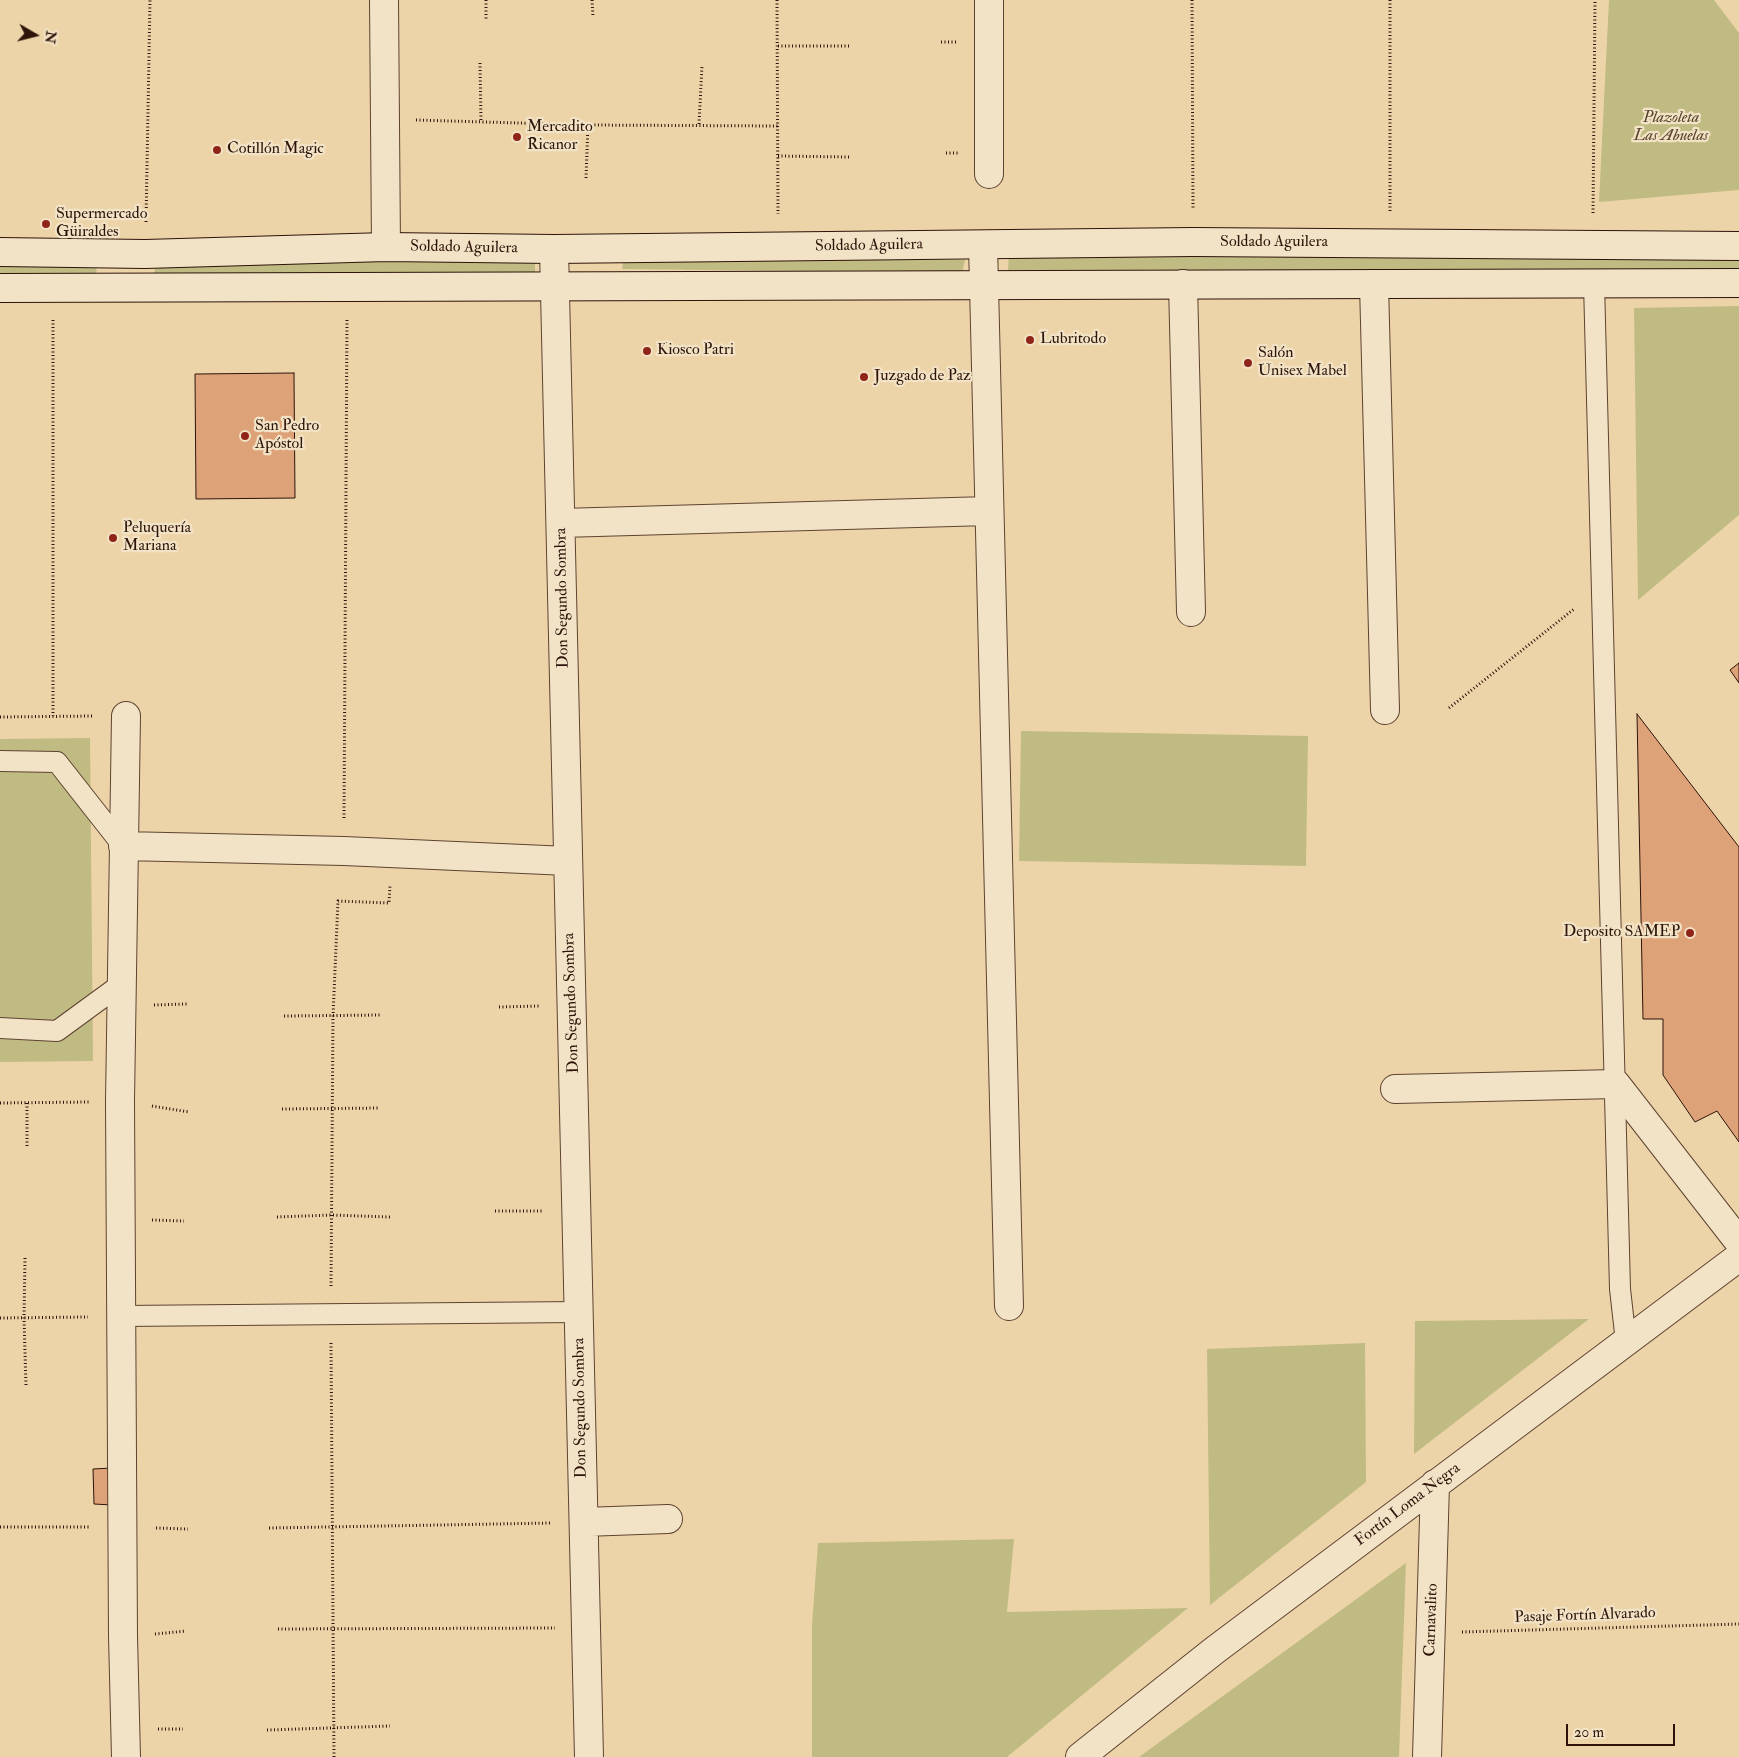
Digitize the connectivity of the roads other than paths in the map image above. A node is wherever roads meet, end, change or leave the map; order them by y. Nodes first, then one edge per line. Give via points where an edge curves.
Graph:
1 (384, 0) edge
2 (989, 0) edge
3 (990, 174) dead end
4 (983, 245) junction
5 (1739, 246) edge
6 (386, 247) junction
7 (554, 249) junction
8 (0, 252) edge
9 (111, 253) junction
10 (1594, 283) junction
11 (1739, 283) edge
12 (1183, 284) junction
13 (1374, 284) junction
14 (982, 285) junction
15 (556, 286) junction
16 (111, 287) junction
17 (0, 288) edge
18 (988, 511) junction
19 (561, 523) junction
20 (1191, 612) dead end
21 (1385, 710) dead end
22 (126, 716) road end
23 (0, 761) edge
24 (123, 846) junction
25 (568, 861) junction
26 (124, 982) junction
27 (0, 1028) edge
28 (1616, 1084) junction
29 (1395, 1089) dead end
30 (1739, 1242) edge
31 (1739, 1257) edge
32 (1009, 1306) dead end
33 (579, 1312) junction
34 (121, 1316) junction
35 (1626, 1342) junction
36 (1435, 1484) junction
37 (668, 1519) dead end
38 (584, 1522) junction
39 (126, 1757) edge
40 (589, 1757) edge
41 (1080, 1757) edge
42 (1427, 1757) edge

1 - 6 street
2 - 3 street
4 - 5 street, Soldado Aguilera via 1193,242
4 - 7 street, Soldado Aguilera
4 - 14 street
6 - 7 street, Soldado Aguilera
6 - 9 street, Soldado Aguilera
7 - 15 street, Don Segundo Sombra
8 - 9 street, Soldado Aguilera
9 - 16 street
10 - 11 street
10 - 13 street
10 - 28 lane
12 - 13 street
12 - 14 street
12 - 20 street
13 - 21 street
14 - 15 street
14 - 18 street
15 - 16 street
15 - 19 street, Don Segundo Sombra
16 - 17 street
18 - 19 street
18 - 32 street
19 - 25 street, Don Segundo Sombra
22 - 24 street
23 - 24 lane via 57,762
24 - 25 street
24 - 26 street
25 - 33 street, Don Segundo Sombra
26 - 27 lane via 57,1031
26 - 34 street via 120,1101
28 - 29 street
28 - 30 street
28 - 35 lane via 1620,1280
31 - 35 street, Fortín Loma Negra
33 - 34 lane
33 - 38 street, Don Segundo Sombra
34 - 39 street
35 - 36 street, Fortín Loma Negra
36 - 41 street, Fortín Loma Negra via 1215,1650
36 - 42 street, Carnavalito
37 - 38 street
38 - 40 street, Don Segundo Sombra

